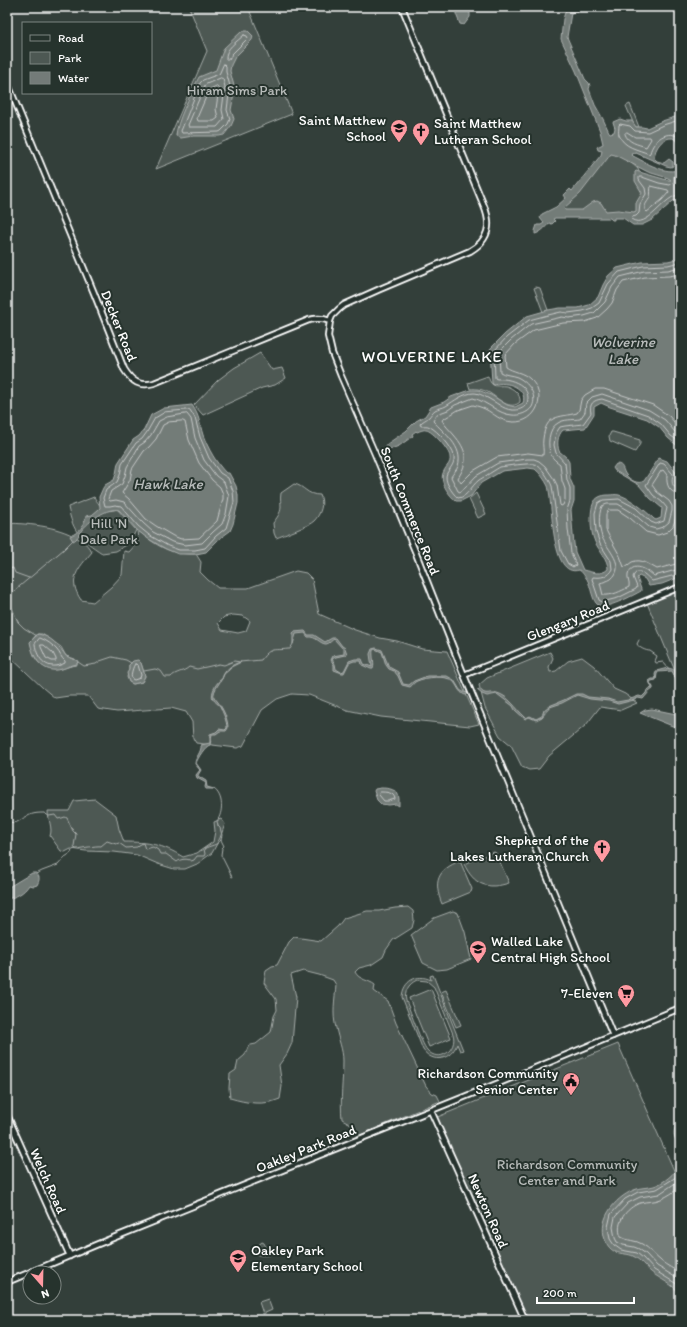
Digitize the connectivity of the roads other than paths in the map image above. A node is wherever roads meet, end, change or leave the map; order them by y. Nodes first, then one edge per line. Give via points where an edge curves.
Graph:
1 (402, 7) edge
2 (7, 82) edge
3 (330, 321) junction
4 (680, 588) edge
5 (464, 675) junction
6 (680, 1008) edge
7 (612, 1036) junction
8 (431, 1111) junction
9 (7, 1115) edge
10 (70, 1256) junction
11 (7, 1282) edge
12 (525, 1320) edge

1 - 3 street via 488,215 486,235 481,244 470,251 344,305
2 - 3 street, Decker Road via 124,370 132,380 141,384 154,383 308,320 322,318
3 - 5 street, South Commerce Road via 328,336 332,353 416,551
4 - 5 street, Glengary Road
5 - 7 street, South Commerce Road
6 - 7 street
7 - 8 street, Oakley Park Road
8 - 10 street, Oakley Park Road
8 - 12 street, Newton Road
9 - 10 street, Welch Road
10 - 11 street, Oakley Park Road

